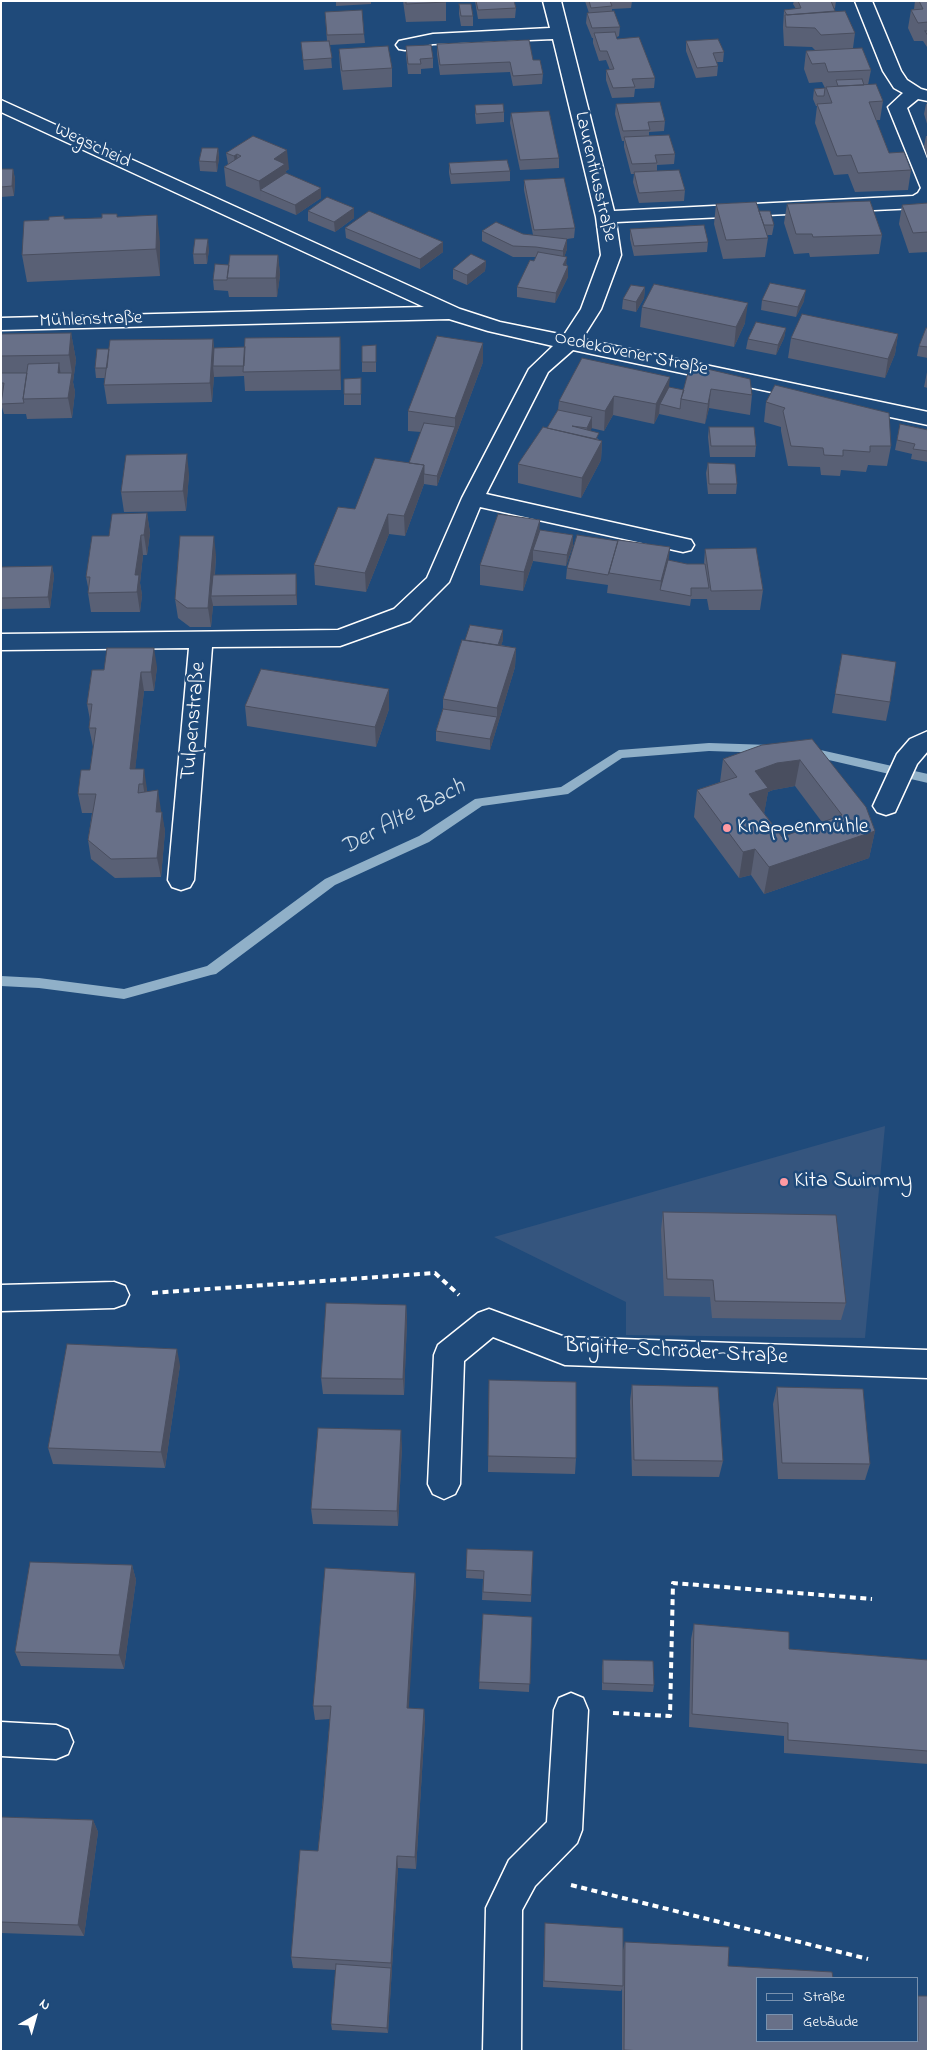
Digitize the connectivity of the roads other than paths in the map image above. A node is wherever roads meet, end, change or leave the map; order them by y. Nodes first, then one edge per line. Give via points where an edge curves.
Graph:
1 (552, 1) edge
2 (863, 1) edge
3 (560, 33) junction
4 (406, 45) edge
5 (922, 94) edge
6 (1, 105) edge
7 (928, 185) edge
8 (183, 190) joint
9 (928, 191) edge
10 (606, 216) junction
11 (453, 313) junction
12 (181, 319) joint
13 (1, 324) edge
14 (570, 342) junction
15 (928, 420) edge
16 (473, 498) junction
17 (683, 545) dead end
18 (201, 641) junction
19 (1, 642) edge
20 (928, 740) edge
21 (890, 797) dead end
22 (181, 880) dead end
23 (114, 1295) road end
24 (1, 1298) edge
25 (928, 1364) edge
26 (444, 1484) dead end
27 (571, 1710) road end
28 (1, 1739) edge
29 (56, 1742) dead end
30 (502, 2051) edge

1 - 3 street, Laurentiusstraße
2 - 5 street via 900,84
3 - 4 street via 433,39
3 - 10 street, Laurentiusstraße
5 - 7 street via 897,107
6 - 8 street, Wegscheid
8 - 11 street, Oedekovener Straße
9 - 10 street via 928,195 916,202
10 - 14 street, Laurentiusstraße via 611,255 591,309
11 - 12 street, Oedekovener Straße
11 - 14 street, Oedekovener Straße via 495,327
12 - 13 street, Mühlenstraße
14 - 15 street, Oedekovener Straße
14 - 16 street, Laurentiusstraße via 540,369
16 - 17 street
16 - 18 street, Laurentiusstraße via 436,582 402,615 340,638
18 - 19 street, Tulpenstraße
18 - 22 street, Tulpenstraße
20 - 21 street via 906,760
23 - 24 street
25 - 26 street, Brigitte-Schröder-Straße via 565,1350 489,1322 449,1354
27 - 30 street via 564,1830 522,1873 504,1908
28 - 29 street

